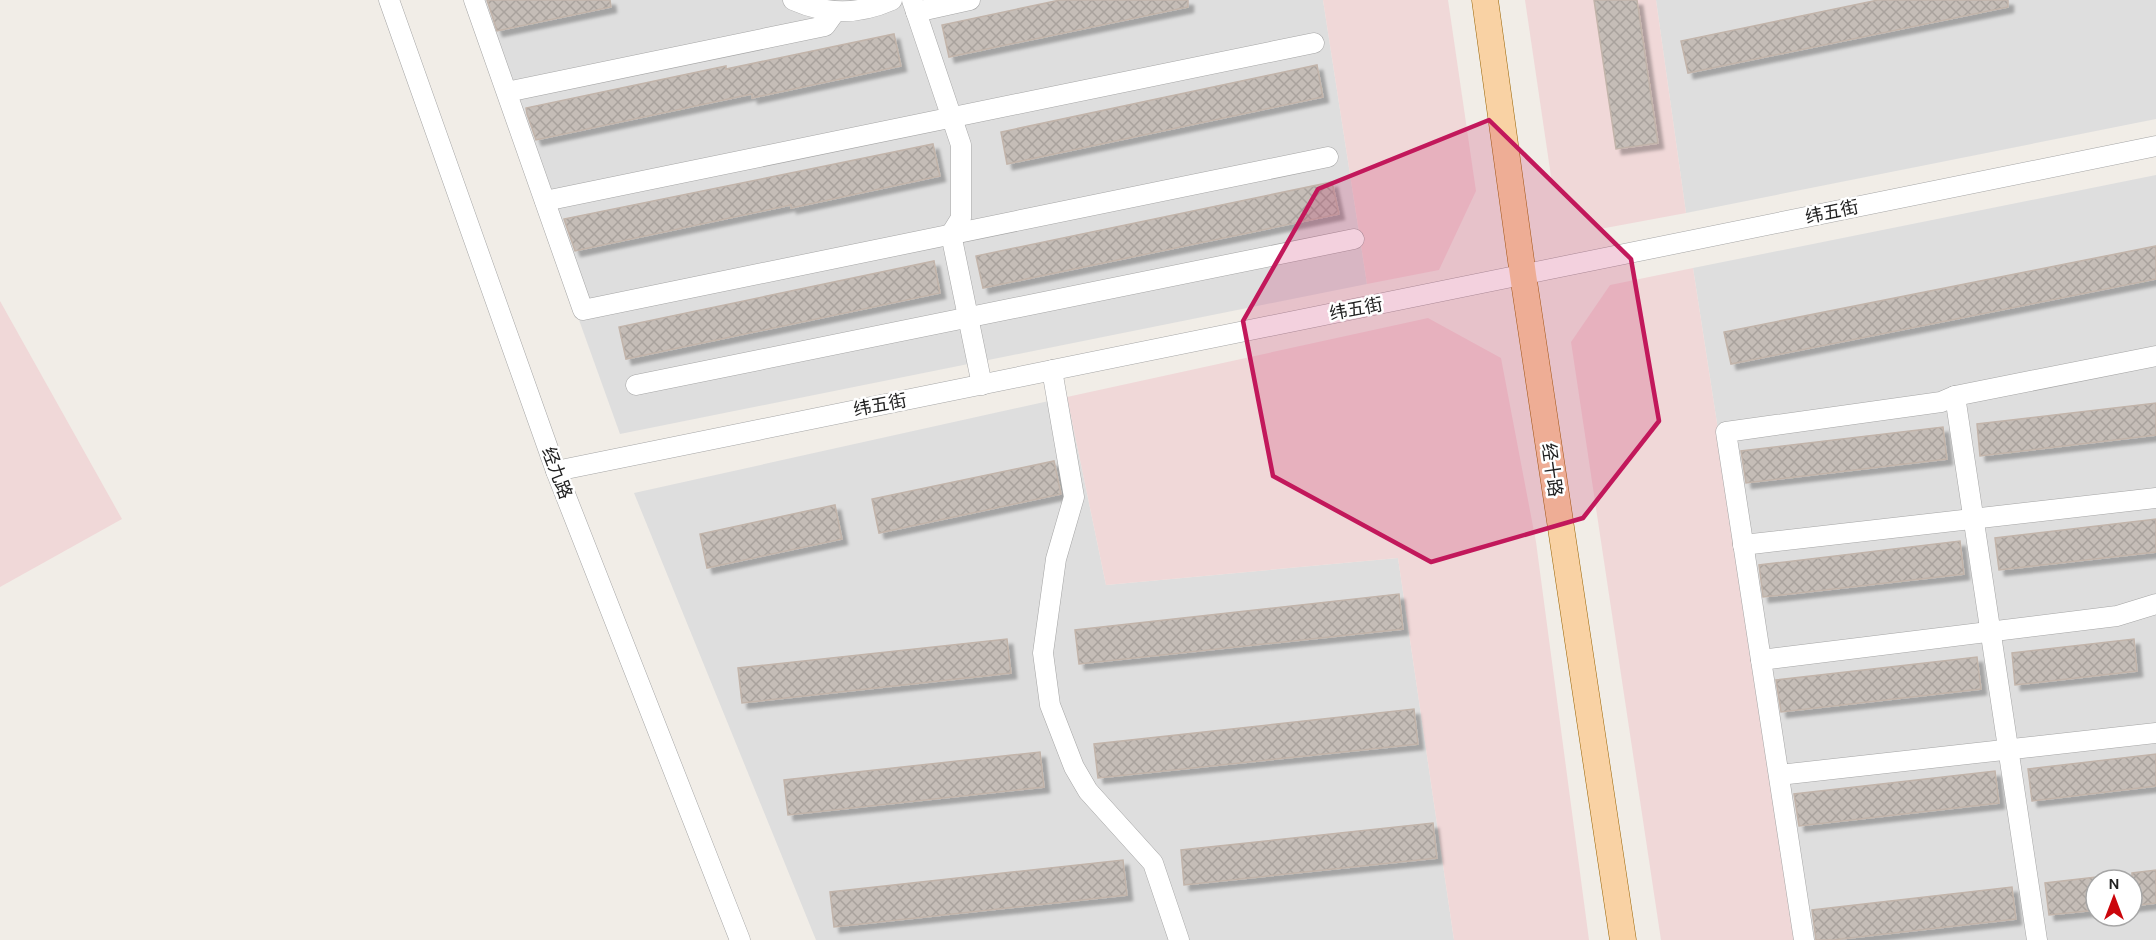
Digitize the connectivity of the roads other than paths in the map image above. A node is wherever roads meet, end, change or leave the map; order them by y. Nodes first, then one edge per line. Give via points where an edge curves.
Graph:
1 (388, 0) edge
2 (474, 0) edge
3 (793, 0) edge
4 (892, 0) edge
5 (970, 0) edge
6 (1485, 0) edge
7 (914, 6) edge
8 (835, 12) junction
9 (1314, 43) dead end
10 (507, 92) junction
11 (951, 118) junction
12 (2156, 146) edge
13 (1328, 157) dead end
14 (545, 201) junction
15 (951, 234) junction
16 (1354, 239) dead end
17 (1523, 275) junction
18 (968, 318) junction
19 (2156, 356) edge
20 (1052, 370) junction
21 (636, 385) dead end
22 (982, 385) junction
23 (1954, 396) junction
24 (556, 471) junction
25 (2156, 498) edge
26 (1743, 545) junction
27 (2156, 604) edge
28 (1761, 660) junction
29 (2156, 733) edge
30 (1779, 775) junction
31 (740, 940) edge
32 (1179, 940) edge
33 (1623, 940) edge
34 (1804, 940) edge
35 (2037, 940) edge

1 - 24 street, 经九路
2 - 10 street
3 - 8 street
4 - 8 street via 864,10
5 - 7 street
6 - 17 main road, 经十路
7 - 11 street
8 - 10 street via 825,26
9 - 11 street
10 - 14 street
11 - 14 street
11 - 15 street via 961,145 961,218
12 - 17 street, 纬五街
13 - 15 street
14 - 15 street via 583,310
15 - 18 street
16 - 18 street
17 - 20 street, 纬五街
17 - 33 main road, 经十路
18 - 21 street
18 - 22 street
19 - 23 street
20 - 22 street, 纬五街
20 - 32 street via 1074,497 1056,559 1043,653 1050,705 1074,767 1088,790 1154,863
22 - 24 street, 纬五街
23 - 26 street via 1941,402 1726,432
23 - 35 street
24 - 31 street, 经九路
25 - 26 street
26 - 28 street
27 - 28 street via 2117,616
28 - 30 street
29 - 30 street
30 - 34 street

